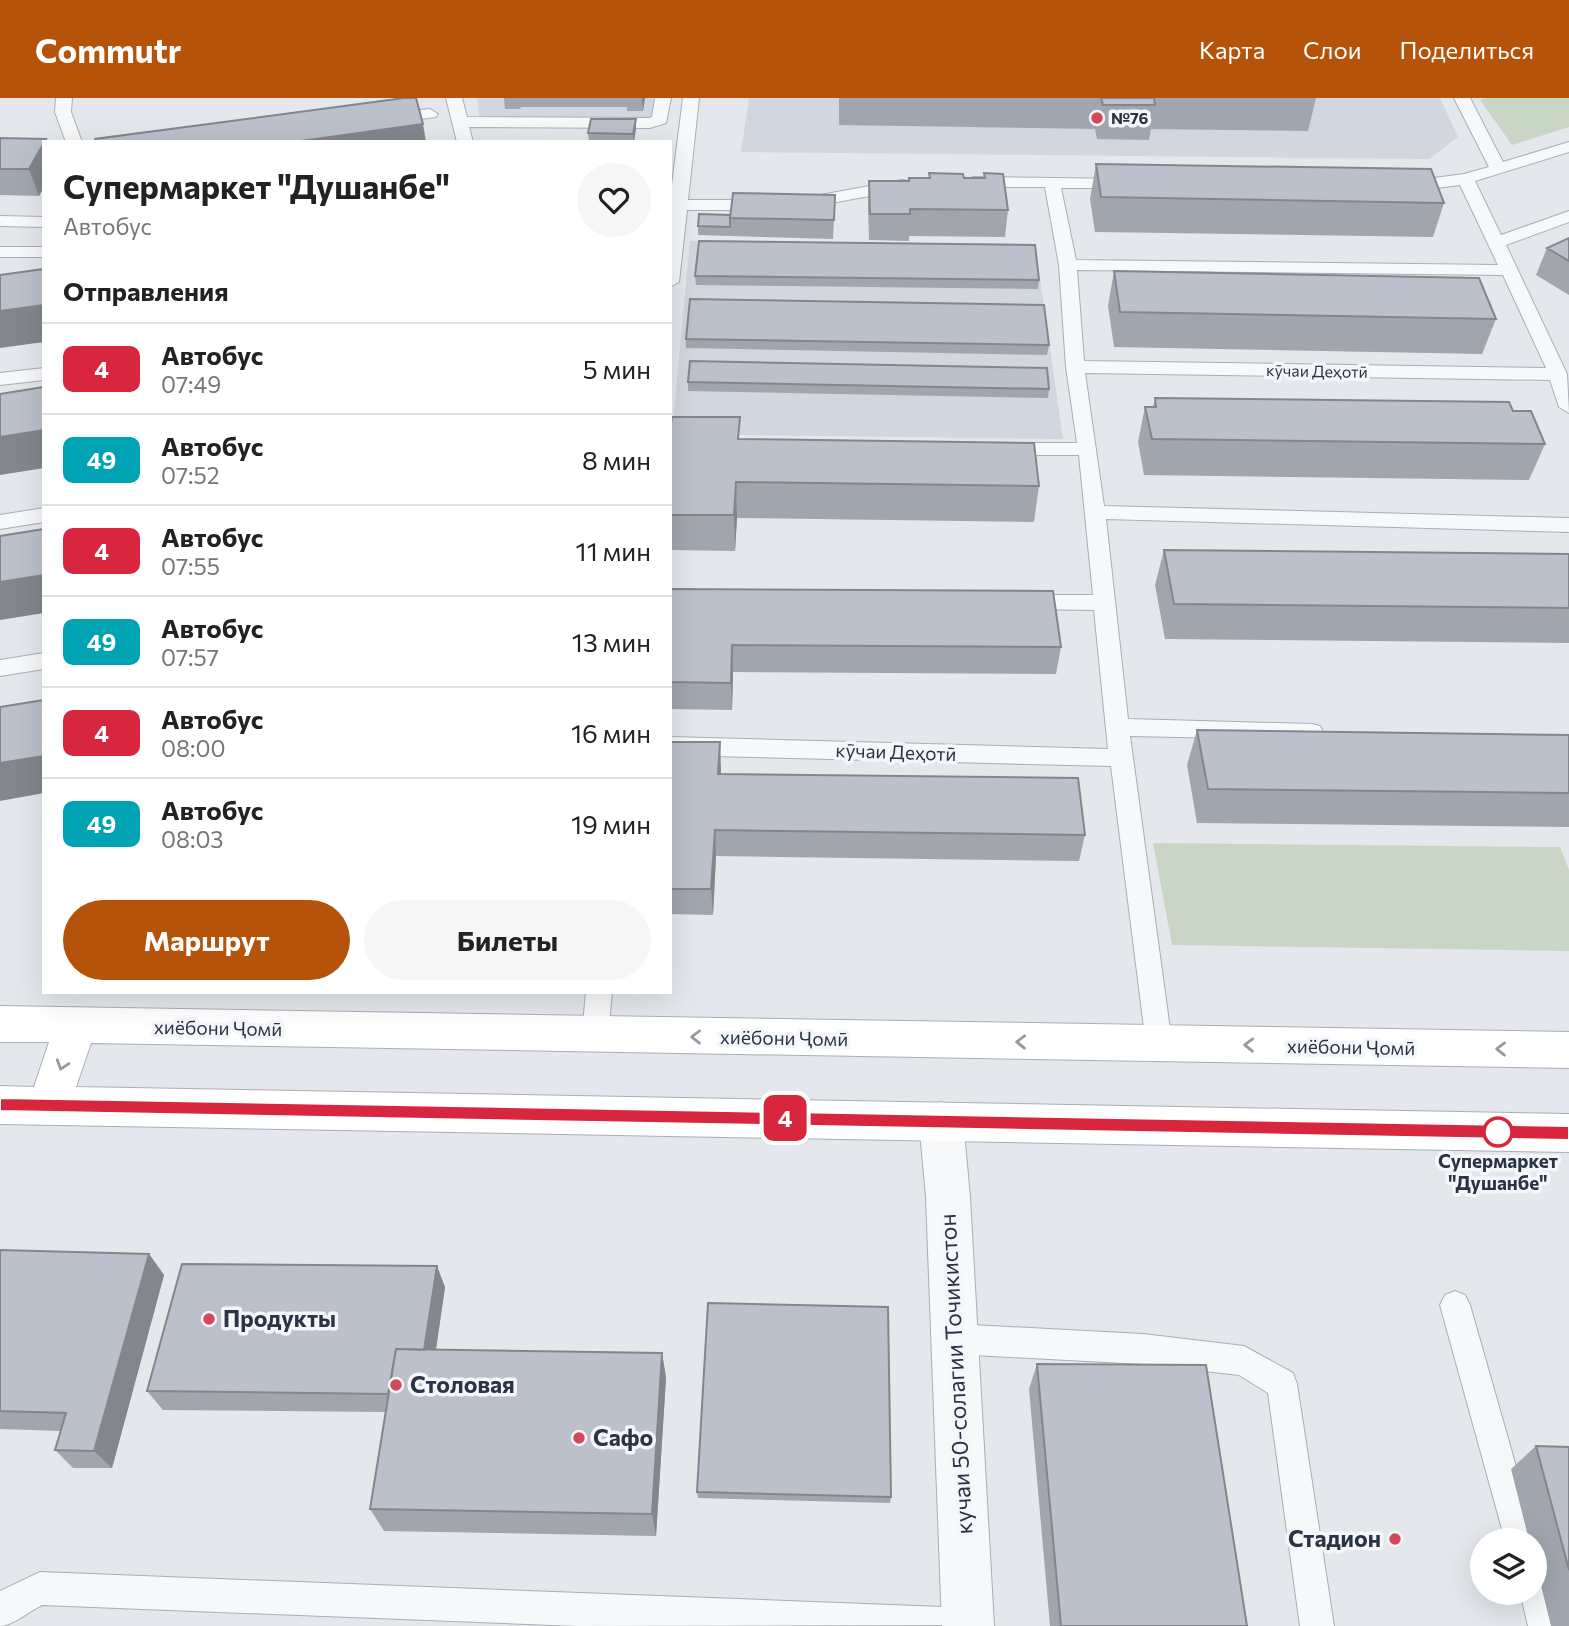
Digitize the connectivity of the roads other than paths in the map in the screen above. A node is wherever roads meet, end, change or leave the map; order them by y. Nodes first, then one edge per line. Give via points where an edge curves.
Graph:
1 (64, 98) edge
2 (454, 98) edge
3 (663, 98) edge
4 (691, 98) edge
5 (1463, 98) edge
6 (430, 114) dead end
7 (376, 120) edge
8 (460, 121) junction
9 (73, 140) edge
10 (465, 140) edge
11 (1569, 148) edge
12 (1499, 170) junction
13 (1466, 179) junction
14 (959, 182) edge
15 (1052, 182) junction
16 (923, 183) edge
17 (1147, 184) edge
18 (1390, 188) edge
19 (675, 205) edge
20 (1569, 216) edge
21 (0, 221) edge
22 (42, 222) edge
23 (1496, 243) junction
24 (42, 251) edge
25 (672, 251) edge
26 (0, 252) edge
27 (1068, 265) junction
28 (1508, 270) junction
29 (1560, 364) edge
30 (1076, 367) junction
31 (42, 374) edge
32 (0, 379) edge
33 (1569, 407) edge
34 (977, 448) edge
35 (1088, 449) junction
36 (1093, 512) junction
37 (42, 516) edge
38 (0, 522) edge
39 (1569, 525) edge
40 (1006, 602) edge
41 (1104, 603) junction
42 (42, 661) edge
43 (0, 668) edge
44 (1117, 727) junction
45 (1336, 733) edge
46 (672, 746) edge
47 (1121, 758) junction
48 (599, 994) edge
49 (0, 1024) edge
50 (76, 1025) junction
51 (595, 1035) junction
52 (1159, 1044) junction
53 (1569, 1050) edge
54 (0, 1105) edge
55 (49, 1105) junction
56 (941, 1121) junction
57 (1569, 1133) edge
58 (1455, 1305) dead end
59 (954, 1339) junction
60 (1518, 1528) edge
61 (1539, 1605) edge
62 (0, 1612) edge
63 (968, 1625) edge
64 (1317, 1626) edge
65 (1545, 1626) edge

1 - 9 lane via 63,112
2 - 8 lane
3 - 8 lane via 660,120 653,123
4 - 19 lane
5 - 12 lane
6 - 7 lane
8 - 10 lane
11 - 12 lane
12 - 13 lane
13 - 18 lane
13 - 23 lane
14 - 15 lane
15 - 17 lane
15 - 27 lane
16 - 19 lane via 873,188 817,202
19 - 25 lane
20 - 23 lane
21 - 22 lane
23 - 28 lane
24 - 26 lane
27 - 28 lane
27 - 30 lane
28 - 29 lane
29 - 30 lane, кӯчаи Деҳотӣ
29 - 33 lane
30 - 35 lane
31 - 32 lane
34 - 35 lane
35 - 36 lane
36 - 39 lane
36 - 41 lane
37 - 38 lane
40 - 41 lane
41 - 44 lane
42 - 43 lane
44 - 45 lane
44 - 47 lane
46 - 47 lane, кӯчаи Деҳотӣ
47 - 52 lane
48 - 51 lane
49 - 50 main road, хиёбони Ҷомӣ
50 - 51 main road, хиёбони Ҷомӣ
50 -> 55 main road
52 -> 51 main road, хиёбони Ҷомӣ
53 -> 52 main road, хиёбони Ҷомӣ
54 - 55 main road
55 - 56 main road
56 - 57 main road
56 - 59 street, кучаи 50-солагии Точикистон
58 - 60 lane
59 - 63 street, кучаи 50-солагии Точикистон
59 - 64 lane via 1143,1349 1244,1361 1282,1384
61 - 65 lane
62 - 63 lane via 40,1588

